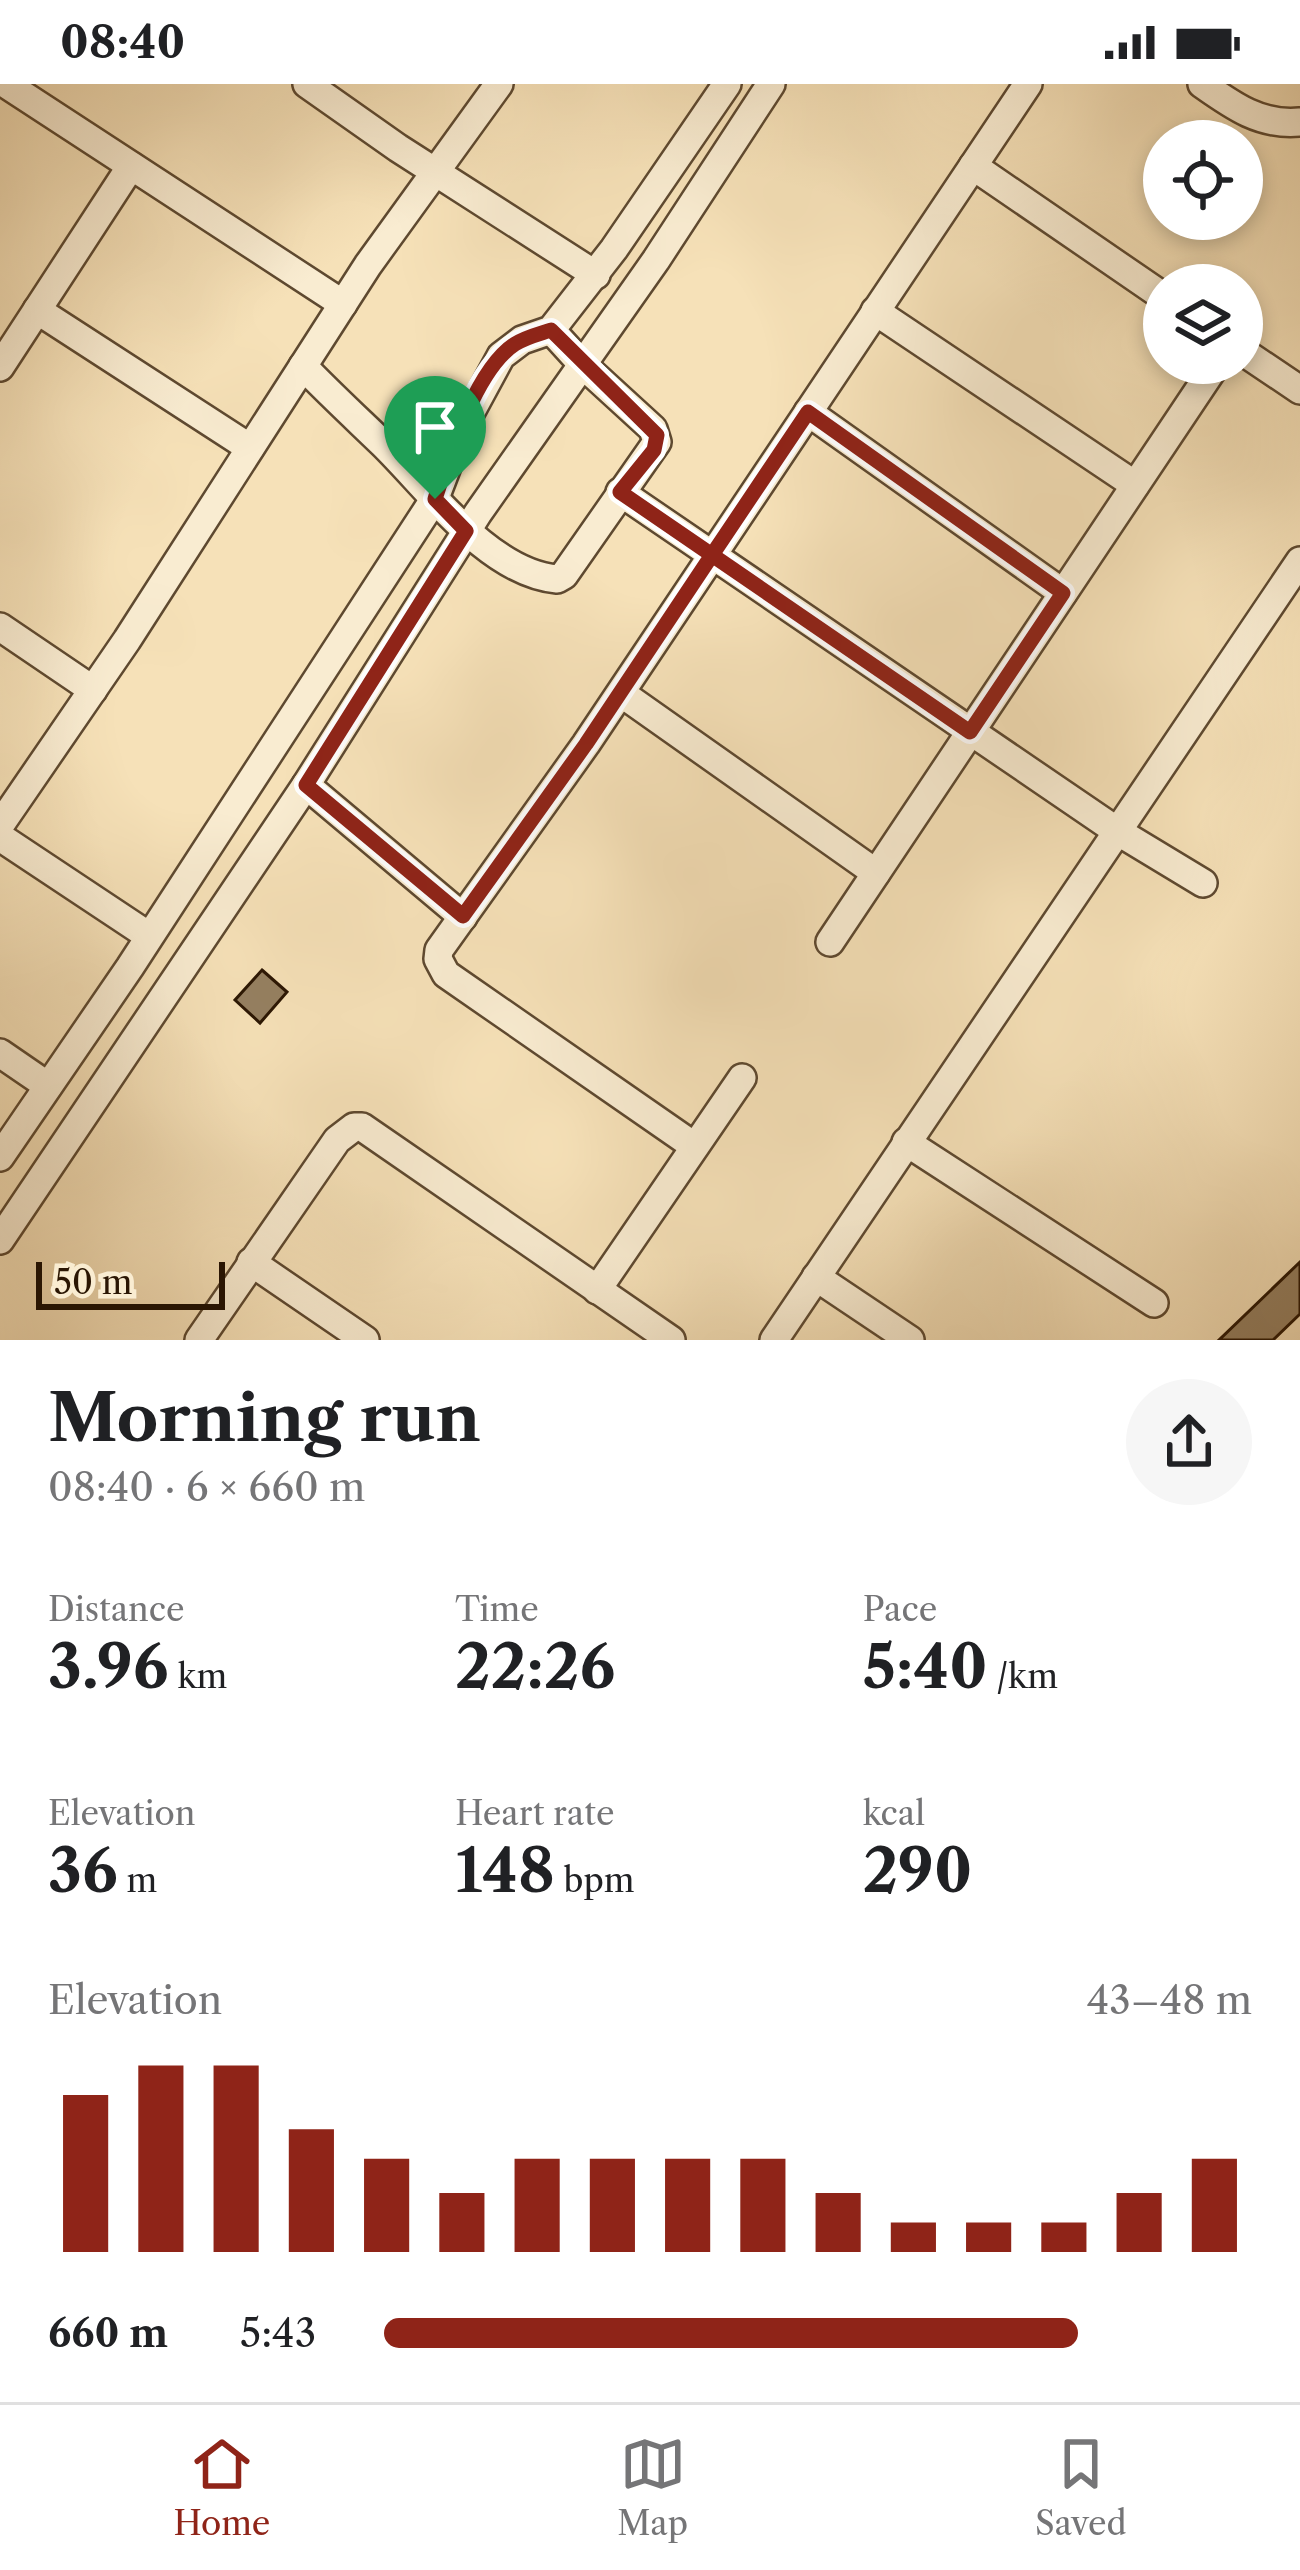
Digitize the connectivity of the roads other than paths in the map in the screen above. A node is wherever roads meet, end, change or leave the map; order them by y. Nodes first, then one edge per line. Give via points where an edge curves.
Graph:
1 (6, 84) edge
2 (307, 84) edge
3 (500, 84) edge
4 (727, 84) edge
5 (771, 84) edge
6 (1028, 84) edge
7 (1202, 84) edge
8 (1300, 122) edge
9 (131, 166) junction
10 (973, 166) junction
11 (435, 171) junction
12 (596, 274) junction
13 (1143, 283) edge
14 (343, 304) junction
15 (37, 310) junction
16 (875, 311) junction
17 (551, 330) junction
18 (582, 364) junction
19 (1263, 365) edge
20 (303, 366) junction
21 (0, 367) edge
22 (1203, 384) edge
23 (1300, 390) edge
24 (808, 412) junction
25 (250, 448) junction
26 (1135, 485) junction
27 (620, 492) junction
28 (435, 499) junction
29 (466, 531) junction
30 (712, 555) junction
31 (1300, 561) edge
32 (1063, 593) junction
33 (0, 627) edge
34 (92, 690) junction
35 (621, 693) junction
36 (970, 732) junction
37 (306, 785) junction
38 (0, 825) edge
39 (1117, 831) junction
40 (0, 837) edge
41 (876, 873) junction
42 (1203, 883) dead end
43 (463, 916) junction
44 (149, 936) junction
45 (830, 942) dead end
46 (130, 967) junction
47 (165, 995) junction
48 (0, 1053) edge
49 (742, 1078) dead end
50 (48, 1086) junction
51 (906, 1142) junction
52 (694, 1146) junction
53 (0, 1157) edge
54 (0, 1240) edge
55 (251, 1262) junction
56 (816, 1277) junction
57 (597, 1290) junction
58 (1154, 1304) dead end
59 (199, 1340) edge
60 (365, 1340) edge
61 (670, 1340) edge
62 (774, 1340) edge
63 (910, 1340) edge

1 - 9 street
2 - 11 street
3 - 11 street
4 - 12 street
5 - 18 street
6 - 10 street
7 - 8 street via 1255,117
9 - 14 street
9 - 15 street
10 - 13 street
10 - 16 street
11 - 12 street
11 - 14 street
12 - 17 street
14 - 20 street
15 - 21 street
15 - 25 street
16 - 24 street
16 - 26 street
17 - 18 street
17 - 28 street via 511,346 490,371
18 - 27 street via 657,435
18 - 29 street
19 - 23 street
20 - 25 street
20 - 28 street
22 - 26 street
24 - 30 street
24 - 32 street
25 - 34 street
26 - 32 street
27 - 29 street via 557,579 534,574
27 - 30 street
28 - 29 street
28 - 44 street
29 - 37 street
30 - 35 street
30 - 36 street
31 - 39 street
32 - 36 street
33 - 34 street
34 - 38 street
35 - 41 street
35 - 43 street
36 - 39 street
36 - 41 street
37 - 43 street
37 - 47 street
39 - 42 street
39 - 51 street
40 - 44 street
41 - 45 street
43 - 52 street via 439,950 446,974
44 - 46 street
46 - 47 street
46 - 50 street
47 - 54 street
48 - 50 street
49 - 52 street
50 - 53 street
51 - 56 street
51 - 58 street
52 - 57 street
55 - 57 street via 354,1126
55 - 59 street
55 - 60 street
56 - 62 street
56 - 63 street
57 - 61 street

